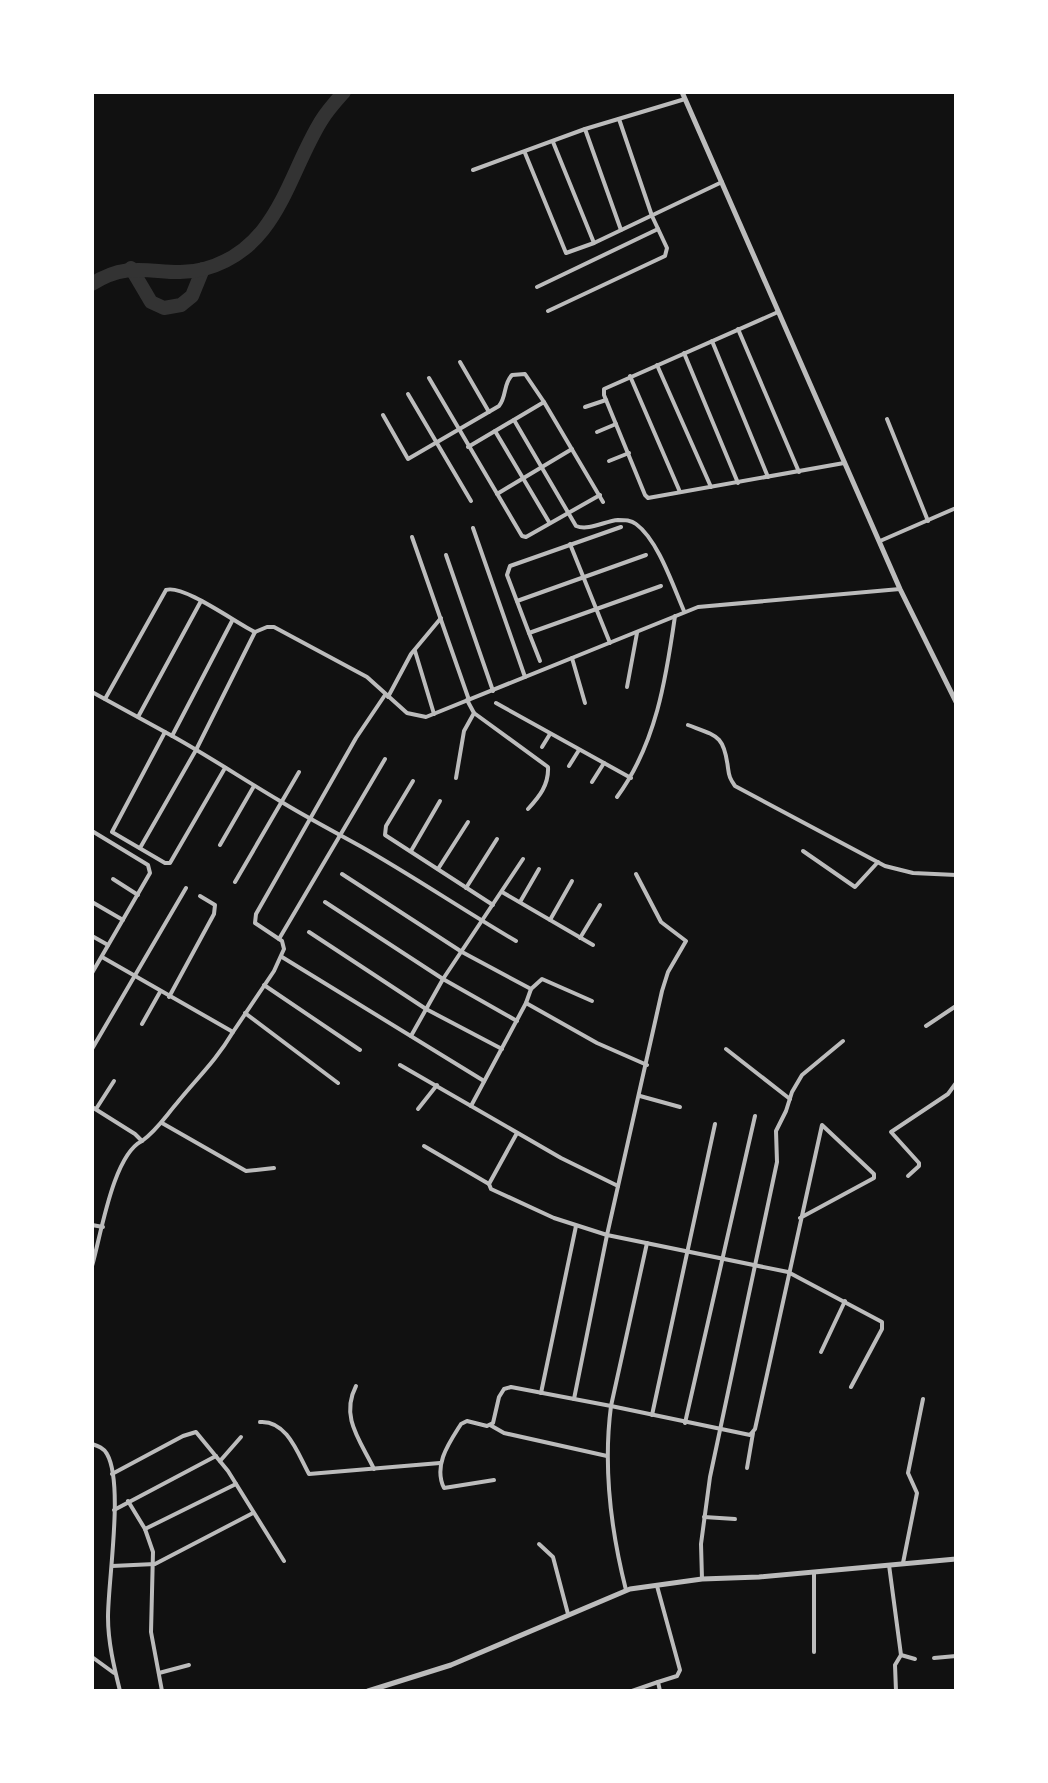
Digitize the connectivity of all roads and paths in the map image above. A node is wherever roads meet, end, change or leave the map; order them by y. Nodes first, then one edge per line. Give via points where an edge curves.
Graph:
1 (682, 92) edge
2 (685, 99) junction
3 (619, 119) junction
4 (585, 129) junction
5 (553, 142) junction
6 (525, 153) junction
7 (473, 170) dead end
8 (722, 182) junction
9 (652, 216) junction
10 (658, 229) junction
11 (621, 230) junction
12 (594, 243) junction
13 (537, 287) dead end
14 (548, 311) dead end
15 (780, 311) junction
16 (738, 329) junction
17 (712, 341) junction
18 (684, 353) junction
19 (460, 362) dead end
20 (657, 365) junction
21 (630, 376) junction
22 (429, 378) dead end
23 (408, 394) dead end
24 (606, 400) junction
25 (544, 402) junction
26 (585, 407) dead end
27 (489, 412) junction
28 (383, 415) dead end
29 (887, 419) dead end
30 (514, 420) junction
31 (616, 424) junction
32 (458, 430) junction
33 (495, 431) junction
34 (597, 432) dead end
35 (436, 443) junction
36 (468, 447) junction
37 (572, 449) junction
38 (629, 453) junction
39 (609, 461) dead end
40 (846, 462) junction
41 (542, 468) junction
42 (799, 472) junction
43 (768, 477) junction
44 (524, 479) junction
45 (738, 483) junction
46 (711, 487) junction
47 (680, 492) junction
48 (497, 494) junction
49 (600, 495) junction
50 (471, 501) dead end
51 (603, 502) dead end
52 (956, 508) edge
53 (568, 512) junction
54 (928, 521) junction
55 (549, 523) junction
56 (621, 527) dead end
57 (473, 528) dead end
58 (412, 537) dead end
59 (880, 541) junction
60 (570, 544) junction
61 (446, 555) dead end
62 (646, 555) dead end
63 (584, 578) junction
64 (661, 586) dead end
65 (900, 589) junction
66 (201, 601) junction
67 (517, 601) junction
68 (596, 609) junction
69 (684, 611) junction
70 (675, 616) junction
71 (441, 618) junction
72 (232, 621) junction
73 (255, 632) junction
74 (529, 633) junction
75 (637, 633) junction
76 (610, 643) junction
77 (415, 649) junction
78 (572, 658) junction
79 (540, 661) dead end
80 (525, 677) junction
81 (627, 687) dead end
82 (493, 691) junction
83 (92, 692) edge
84 (386, 696) junction
85 (105, 699) junction
86 (468, 700) junction
87 (956, 702) edge
88 (496, 703) dead end
89 (585, 703) dead end
90 (474, 713) junction
91 (434, 714) junction
92 (138, 717) junction
93 (688, 725) dead end
94 (165, 732) junction
95 (550, 734) junction
96 (172, 736) junction
97 (542, 747) dead end
98 (196, 750) junction
99 (579, 750) junction
100 (385, 759) dead end
101 (604, 763) junction
102 (569, 766) dead end
103 (225, 768) junction
104 (299, 772) dead end
105 (456, 778) dead end
106 (631, 778) junction
107 (413, 781) dead end
108 (592, 782) dead end
109 (254, 786) junction
110 (617, 797) dead end
111 (440, 801) dead end
112 (281, 802) junction
113 (528, 809) dead end
114 (311, 820) junction
115 (468, 822) dead end
116 (92, 831) edge
117 (340, 836) junction
118 (497, 839) dead end
119 (220, 845) dead end
120 (140, 848) junction
121 (411, 851) junction
122 (803, 851) dead end
123 (523, 859) dead end
124 (878, 862) junction
125 (438, 869) junction
126 (539, 869) dead end
127 (342, 874) dead end
128 (636, 874) dead end
129 (956, 875) edge
130 (113, 879) dead end
131 (572, 881) dead end
132 (235, 882) dead end
133 (186, 888) dead end
134 (466, 888) junction
135 (502, 892) junction
136 (138, 895) junction
137 (200, 896) dead end
138 (92, 902) edge
139 (325, 902) dead end
140 (520, 902) junction
141 (493, 905) junction
142 (600, 905) dead end
143 (123, 920) junction
144 (550, 920) junction
145 (483, 922) junction
146 (309, 932) dead end
147 (92, 936) edge
148 (580, 938) junction
149 (279, 939) junction
150 (516, 941) dead end
151 (108, 945) junction
152 (593, 945) dead end
153 (462, 952) junction
154 (102, 957) junction
155 (282, 957) junction
156 (92, 972) edge
157 (134, 976) junction
158 (443, 979) junction
159 (264, 985) junction
160 (531, 989) junction
161 (160, 992) junction
162 (169, 997) junction
163 (592, 1001) dead end
164 (526, 1003) junction
165 (956, 1006) edge
166 (426, 1009) junction
167 (245, 1013) junction
168 (517, 1021) junction
169 (142, 1024) dead end
170 (926, 1026) dead end
171 (233, 1032) junction
172 (411, 1036) junction
173 (843, 1041) dead end
174 (92, 1049) edge
175 (502, 1049) junction
176 (726, 1049) dead end
177 (360, 1050) dead end
178 (400, 1065) dead end
179 (647, 1065) junction
180 (114, 1081) dead end
181 (484, 1081) junction
182 (338, 1083) dead end
183 (956, 1083) edge
184 (437, 1085) junction
185 (640, 1096) junction
186 (790, 1099) junction
187 (471, 1106) junction
188 (680, 1107) dead end
189 (94, 1108) edge
190 (418, 1109) dead end
191 (755, 1116) dead end
192 (162, 1123) junction
193 (715, 1124) dead end
194 (517, 1133) junction
195 (142, 1141) junction
196 (424, 1146) dead end
197 (274, 1168) dead end
198 (908, 1176) dead end
199 (489, 1184) junction
200 (618, 1186) junction
201 (800, 1218) junction
202 (92, 1225) edge
203 (576, 1226) junction
204 (103, 1227) junction
205 (607, 1235) junction
206 (647, 1243) junction
207 (688, 1251) junction
208 (721, 1260) junction
209 (92, 1266) edge
210 (755, 1266) junction
211 (788, 1272) junction
212 (845, 1301) junction
213 (821, 1352) dead end
214 (356, 1386) dead end
215 (851, 1387) dead end
216 (541, 1393) junction
217 (574, 1399) junction
218 (923, 1399) dead end
219 (611, 1406) junction
220 (652, 1415) junction
221 (260, 1422) dead end
222 (685, 1423) junction
223 (490, 1425) junction
224 (719, 1430) junction
225 (753, 1433) junction
226 (241, 1437) dead end
227 (92, 1444) edge
228 (607, 1456) junction
229 (218, 1458) junction
230 (440, 1463) junction
231 (747, 1468) dead end
232 (374, 1469) junction
233 (112, 1474) junction
234 (494, 1480) dead end
235 (236, 1484) junction
236 (128, 1501) junction
237 (114, 1510) junction
238 (254, 1512) junction
239 (704, 1517) junction
240 (735, 1519) dead end
241 (145, 1529) junction
242 (539, 1544) dead end
243 (956, 1559) edge
244 (284, 1561) dead end
245 (903, 1563) junction
246 (155, 1564) junction
247 (889, 1565) junction
248 (112, 1566) junction
249 (814, 1572) junction
250 (702, 1579) junction
251 (657, 1584) junction
252 (626, 1590) junction
253 (568, 1614) junction
254 (814, 1652) dead end
255 (901, 1655) junction
256 (956, 1656) edge
257 (92, 1657) edge
258 (934, 1658) dead end
259 (915, 1659) dead end
260 (189, 1665) dead end
261 (159, 1673) junction
262 (116, 1674) junction
263 (658, 1682) junction
264 (120, 1691) edge
265 (162, 1691) edge
266 (368, 1691) edge
267 (632, 1691) edge
268 (660, 1691) edge
269 (896, 1691) edge

1 - 2 street
2 - 3 street
2 - 8 street
3 - 4 street
3 - 9 street
4 - 5 street
4 - 11 street
5 - 6 street
5 - 12 street
6 - 7 street
6 - 12 street via 566,253
8 - 9 street
8 - 15 street
9 - 10 street
9 - 11 street
10 - 13 street
10 - 14 street via 665,256
11 - 12 street
15 - 16 street
15 - 40 street
16 - 17 street
16 - 42 street
17 - 18 street
17 - 43 street
18 - 20 street
18 - 45 street
19 - 27 street
20 - 21 street
20 - 46 street
21 - 24 street via 604,389
21 - 47 street
22 - 32 street
23 - 35 street
24 - 26 street
24 - 31 street
25 - 27 street via 530,378 519,373 505,384 504,400
25 - 30 street
25 - 37 street
27 - 32 street
28 - 35 street via 408,459
29 - 54 street
30 - 33 street
30 - 41 street
31 - 34 street
31 - 38 street
32 - 35 street
32 - 36 street
33 - 36 street
33 - 44 street
35 - 50 street
36 - 48 street
37 - 41 street
37 - 49 street
38 - 39 street
38 - 47 street via 648,498
40 - 42 street
40 - 59 street
41 - 44 street
41 - 53 street
42 - 43 street
43 - 45 street
44 - 48 street
44 - 55 street
45 - 46 street
46 - 47 street
48 - 55 street via 522,536
49 - 51 street
49 - 53 street
52 - 54 street
53 - 55 street
53 - 69 street via 582,529 612,520 636,523 651,542
54 - 59 street
56 - 60 street
57 - 80 street
58 - 71 street
59 - 65 street
60 - 63 street
60 - 67 street via 510,566 507,575
61 - 82 street
62 - 63 street
63 - 67 street
63 - 68 street
64 - 68 street
65 - 69 street
65 - 87 street
66 - 72 street
66 - 85 street via 184,591 166,590
66 - 92 street
67 - 74 street
68 - 74 street
68 - 76 street
69 - 70 street
70 - 75 street
70 - 106 street via 658,707
71 - 77 street
71 - 86 street
72 - 73 street
72 - 96 street
73 - 84 street via 274,627 367,677
73 - 98 street
74 - 79 street
75 - 76 street
75 - 81 street
76 - 78 street
77 - 84 street
77 - 91 street
78 - 80 street
78 - 89 street
80 - 82 street
82 - 86 street
83 - 85 street
84 - 91 street via 407,713
84 - 114 street
85 - 92 street
86 - 90 street
86 - 91 street
88 - 95 street
90 - 105 street via 464,731
90 - 113 street via 548,767 541,794
92 - 94 street
93 - 124 street via 723,743 735,786
94 - 96 street
94 - 120 street via 113,827 115,834
95 - 97 street
95 - 99 street
96 - 98 street
98 - 103 street
98 - 120 street
99 - 101 street
99 - 102 street
100 - 117 street
101 - 106 street
101 - 108 street
103 - 109 street
103 - 120 street via 170,863
104 - 112 street
106 - 110 street
107 - 121 street via 385,835
109 - 112 street
109 - 119 street
111 - 121 street
112 - 114 street
112 - 132 street
114 - 117 street
114 - 149 street via 254,919
115 - 125 street
116 - 136 street via 148,865 150,873
117 - 145 street
117 - 149 street
118 - 134 street
121 - 125 street
122 - 124 street via 855,887
123 - 135 street
124 - 129 street via 913,873
125 - 134 street
126 - 140 street
127 - 153 street
128 - 179 street via 661,922 686,941 664,982
130 - 136 street
131 - 144 street
133 - 157 street
134 - 141 street
135 - 140 street
135 - 141 street
136 - 143 street
137 - 162 street via 215,905 213,920
138 - 143 street
139 - 158 street
140 - 144 street
141 - 145 street
142 - 148 street
143 - 151 street
144 - 148 street
145 - 150 street
145 - 153 street
146 - 166 street
147 - 151 street
148 - 152 street
149 - 155 street via 284,944
151 - 154 street
153 - 158 street
153 - 160 street
154 - 156 street
154 - 157 street
155 - 159 street
155 - 172 street
157 - 161 street
157 - 174 street
158 - 166 street
158 - 168 street
159 - 167 street
159 - 177 street
160 - 163 street via 542,979
160 - 164 street
161 - 162 street
161 - 169 street
162 - 171 street
164 - 168 street
164 - 179 street
165 - 170 street
166 - 172 street
166 - 175 street
167 - 171 street
167 - 182 street
168 - 175 street
171 - 192 street via 211,1067
172 - 181 street
173 - 186 street via 802,1075
175 - 181 street
176 - 186 street
178 - 184 street
179 - 185 street
180 - 189 street
181 - 187 street
183 - 198 street via 891,1132 919,1164
184 - 187 street
184 - 190 street
185 - 188 street
185 - 200 street
186 - 210 street via 776,1131 777,1162
187 - 194 street
189 - 195 street
191 - 208 street
192 - 195 street
192 - 197 street via 246,1171
193 - 207 street
194 - 199 street
194 - 200 street
195 - 204 street via 124,1162
196 - 199 street
199 - 203 street via 502,1195
200 - 205 street
201 - 201 street via 815,1156 822,1125 874,1178
201 - 211 street
202 - 204 street
203 - 205 street
203 - 216 street
204 - 209 street
205 - 206 street
205 - 217 street
206 - 207 street
206 - 219 street
207 - 208 street
207 - 220 street
208 - 210 street
208 - 222 street
210 - 211 street
210 - 224 street
211 - 212 street
211 - 225 street
212 - 213 street
212 - 215 street via 883,1325
214 - 232 street via 348,1412
216 - 217 street
216 - 223 street via 504,1389
217 - 219 street
218 - 245 street via 908,1473 917,1493
219 - 220 street
219 - 228 street
220 - 222 street
221 - 232 street via 270,1421 283,1430 309,1474
222 - 224 street
223 - 228 street via 504,1433
223 - 230 street via 461,1424
224 - 225 street
224 - 239 street
225 - 231 street
226 - 229 street
227 - 233 street via 108,1455
228 - 252 street
229 - 233 street via 193,1431
229 - 235 street
229 - 236 street
230 - 232 street
230 - 234 street via 444,1488
233 - 237 street
235 - 238 street
235 - 241 street
236 - 237 street
236 - 241 street
237 - 248 street
238 - 244 street
238 - 246 street
239 - 240 street
239 - 250 street
241 - 246 street
242 - 253 street via 553,1557
243 - 245 street
245 - 247 street
246 - 248 street
246 - 261 street via 151,1632
247 - 249 street
247 - 255 street
248 - 262 street via 108,1618
249 - 250 street
249 - 254 street
250 - 251 street
251 - 252 street
251 - 263 street via 680,1670
252 - 253 street
253 - 266 street via 451,1665
255 - 259 street
255 - 269 street via 895,1665
256 - 258 street
257 - 262 street
260 - 261 street
261 - 265 street
262 - 264 street
263 - 267 street
263 - 268 street

